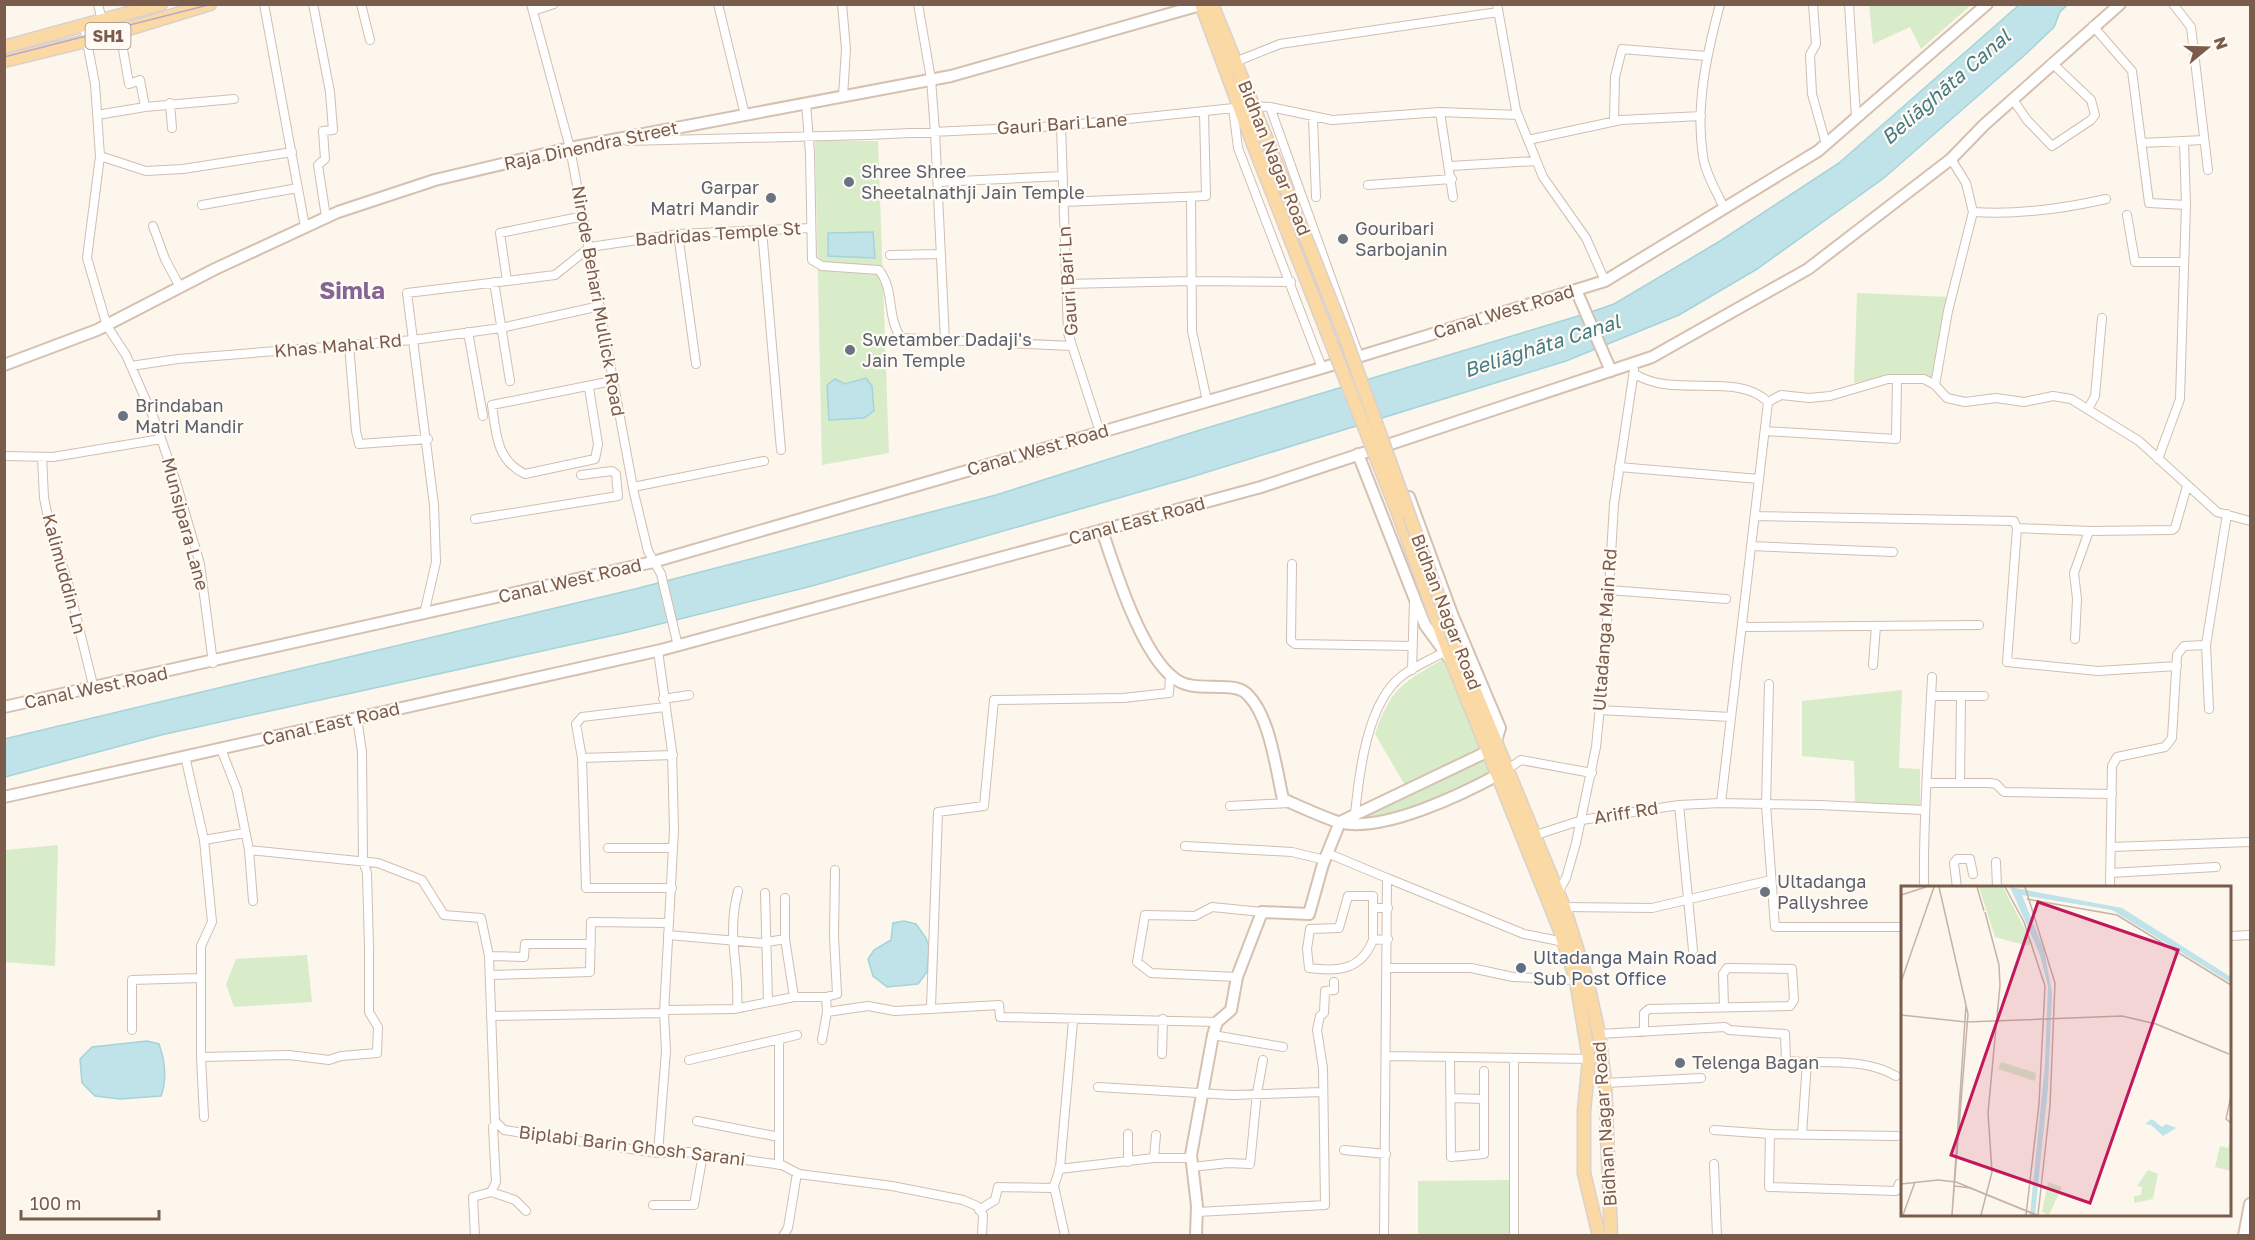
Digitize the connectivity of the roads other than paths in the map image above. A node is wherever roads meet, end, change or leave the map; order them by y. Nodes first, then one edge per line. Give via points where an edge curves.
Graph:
1 (98, 4) edge
2 (161, 4) edge
3 (210, 4) edge
4 (264, 4) edge
5 (313, 4) edge
6 (361, 4) edge
7 (554, 4) edge
8 (718, 4) edge
9 (842, 4) edge
10 (918, 4) edge
11 (1212, 4) edge
12 (1720, 4) edge
13 (1813, 4) edge
14 (1849, 4) edge
15 (1987, 4) edge
16 (2120, 4) edge
17 (2173, 4) edge
18 (1202, 5) edge
19 (532, 8) edge
20 (1498, 8) edge
21 (102, 21) junction
22 (2093, 26) junction
23 (84, 27) junction
24 (120, 32) junction
25 (370, 40) dead end
26 (86, 41) junction
27 (4, 47) edge
28 (1706, 56) junction
29 (4, 61) edge
30 (1235, 62) junction
31 (2052, 63) junction
32 (931, 79) junction
33 (843, 96) junction
34 (234, 99) dead end
35 (2014, 101) junction
36 (170, 103) junction
37 (806, 103) junction
38 (1253, 106) junction
39 (145, 107) junction
40 (1270, 107) junction
41 (1236, 108) junction
42 (1440, 112) junction
43 (1204, 113) junction
44 (97, 115) junction
45 (745, 115) junction
46 (1518, 115) junction
47 (1701, 116) junction
48 (1856, 117) junction
49 (1314, 118) junction
50 (1614, 121) junction
51 (1061, 126) junction
52 (172, 128) dead end
53 (935, 132) junction
54 (809, 137) junction
55 (1528, 140) junction
56 (2204, 140) junction
57 (604, 142) junction
58 (2141, 143) junction
59 (2184, 143) junction
60 (1826, 144) junction
61 (570, 148) junction
62 (292, 152) junction
63 (100, 156) junction
64 (1951, 159) junction
65 (1536, 161) junction
66 (1450, 166) junction
67 (2208, 170) dead end
68 (1063, 176) junction
69 (1452, 179) junction
70 (938, 182) junction
71 (1368, 185) dead end
72 (298, 189) junction
73 (1316, 196) dead end
74 (1191, 197) junction
75 (1454, 197) dead end
76 (2106, 200) dead end
77 (1063, 202) junction
78 (202, 205) dead end
79 (2186, 205) junction
80 (1724, 208) junction
81 (1973, 212) junction
82 (2127, 215) dead end
83 (584, 216) junction
84 (326, 217) junction
85 (153, 226) dead end
86 (305, 227) junction
87 (810, 228) junction
88 (762, 230) junction
89 (678, 234) junction
90 (590, 247) junction
91 (940, 254) junction
92 (891, 255) dead end
93 (2184, 262) junction
94 (1605, 280) junction
95 (507, 281) junction
96 (1191, 281) junction
97 (494, 282) junction
98 (1291, 282) junction
99 (1066, 284) junction
100 (180, 287) junction
101 (1577, 292) junction
102 (600, 306) junction
103 (2102, 318) dead end
104 (107, 326) junction
105 (501, 328) junction
106 (468, 332) junction
107 (413, 340) junction
108 (945, 341) junction
109 (349, 344) junction
110 (1072, 346) junction
111 (1359, 356) junction
112 (696, 364) dead end
113 (4, 365) edge
114 (131, 366) junction
115 (1609, 367) junction
116 (1322, 368) junction
117 (1634, 368) junction
118 (1897, 379) junction
119 (510, 381) dead end
120 (613, 384) junction
121 (1935, 385) junction
122 (589, 388) junction
123 (1207, 401) junction
124 (1768, 402) junction
125 (2088, 409) junction
126 (483, 416) dead end
127 (1765, 431) junction
128 (1100, 432) junction
129 (161, 439) junction
130 (428, 439) junction
131 (1390, 443) junction
132 (781, 450) dead end
133 (1359, 454) junction
134 (4, 456) edge
135 (42, 457) junction
136 (2158, 459) junction
137 (764, 461) dead end
138 (1619, 467) junction
139 (630, 472) junction
140 (616, 474) junction
141 (581, 475) dead end
142 (1759, 479) junction
143 (2187, 486) junction
144 (633, 490) junction
145 (618, 496) junction
146 (2226, 514) junction
147 (1755, 516) junction
148 (475, 519) dead end
149 (2250, 521) edge
150 (2017, 528) junction
151 (1102, 530) junction
152 (2089, 531) junction
153 (1751, 546) junction
154 (1893, 552) dead end
155 (653, 562) junction
156 (1292, 564) dead end
157 (1609, 590) junction
158 (1414, 596) junction
159 (1726, 599) dead end
160 (424, 614) junction
161 (1979, 625) dead end
162 (1876, 626) junction
163 (1742, 627) junction
164 (2075, 639) dead end
165 (2206, 645) junction
166 (678, 646) junction
167 (1413, 646) junction
168 (658, 651) junction
169 (1450, 652) junction
170 (213, 663) junction
171 (1873, 665) dead end
172 (2177, 666) junction
173 (1412, 670) junction
174 (1170, 675) junction
175 (1932, 677) dead end
176 (1769, 684) dead end
177 (94, 689) junction
178 (688, 695) dead end
179 (1931, 696) junction
180 (1961, 696) junction
181 (1984, 696) dead end
182 (664, 703) junction
183 (4, 707) edge
184 (2209, 709) dead end
185 (1600, 710) junction
186 (1731, 717) junction
187 (357, 718) junction
188 (1494, 747) junction
189 (221, 748) junction
190 (672, 755) junction
191 (185, 756) junction
192 (582, 758) junction
193 (1503, 772) junction
194 (1592, 773) junction
195 (1928, 783) junction
196 (1960, 783) junction
197 (2112, 794) junction
198 (4, 797) edge
199 (1293, 803) junction
200 (1721, 803) junction
201 (1679, 805) junction
202 (1766, 805) junction
203 (1230, 806) dead end
204 (1923, 810) junction
205 (1355, 814) junction
206 (1582, 820) junction
207 (1340, 822) junction
208 (245, 834) junction
209 (1533, 836) junction
210 (204, 840) junction
211 (2250, 842) edge
212 (1185, 846) dead end
213 (2110, 847) junction
214 (608, 848) dead end
215 (673, 848) junction
216 (249, 850) junction
217 (1326, 857) junction
218 (363, 861) junction
219 (1996, 862) dead end
220 (2216, 867) dead end
221 (835, 870) dead end
222 (2110, 873) junction
223 (1974, 874) dead end
224 (1387, 878) junction
225 (1771, 880) junction
226 (1924, 883) dead end
227 (1957, 886) edge
228 (1997, 886) edge
229 (2110, 886) edge
230 (672, 888) junction
231 (738, 891) dead end
232 (765, 893) dead end
233 (1558, 893) junction
234 (784, 898) dead end
235 (1689, 900) junction
236 (253, 901) dead end
237 (1564, 907) junction
238 (1372, 908) junction
239 (1388, 908) junction
240 (1262, 912) junction
241 (669, 923) junction
242 (1901, 927) edge
243 (668, 935) junction
244 (2250, 935) edge
245 (2231, 936) edge
246 (785, 939) junction
247 (1388, 939) junction
248 (1373, 940) junction
249 (732, 941) junction
250 (766, 941) junction
251 (1564, 942) junction
252 (591, 945) junction
253 (1693, 950) dead end
254 (489, 956) junction
255 (1388, 968) junction
256 (490, 975) junction
257 (1237, 977) junction
258 (200, 978) junction
259 (1576, 980) junction
260 (1334, 982) dead end
261 (794, 997) junction
262 (826, 997) junction
263 (768, 1002) junction
264 (931, 1007) junction
265 (1724, 1007) junction
266 (738, 1008) junction
267 (664, 1011) junction
268 (827, 1012) junction
269 (491, 1016) junction
270 (1163, 1019) junction
271 (1072, 1020) junction
272 (1217, 1022) junction
273 (132, 1030) dead end
274 (1644, 1032) junction
275 (1599, 1034) junction
276 (797, 1035) dead end
277 (1213, 1035) junction
278 (779, 1039) junction
279 (822, 1040) dead end
280 (1283, 1047) dead end
281 (1162, 1054) dead end
282 (1387, 1056) junction
283 (201, 1057) junction
284 (1450, 1058) junction
285 (1514, 1059) junction
286 (1595, 1059) junction
287 (689, 1060) dead end
288 (1263, 1060) dead end
289 (1807, 1062) junction
290 (1484, 1071) dead end
291 (1896, 1076) dead end
292 (1701, 1078) dead end
293 (1605, 1083) junction
294 (1098, 1087) dead end
295 (1322, 1092) junction
296 (1202, 1093) junction
297 (1257, 1093) junction
298 (1451, 1098) junction
299 (1484, 1099) junction
300 (204, 1117) dead end
301 (697, 1121) dead end
302 (493, 1127) dead end
303 (1714, 1130) dead end
304 (1128, 1134) dead end
305 (1770, 1134) junction
306 (1802, 1134) junction
307 (1155, 1135) dead end
308 (1897, 1136) dead end
309 (779, 1137) junction
310 (1344, 1150) dead end
311 (658, 1153) junction
312 (703, 1154) junction
313 (1386, 1154) junction
314 (1154, 1158) junction
315 (1128, 1162) junction
316 (1192, 1162) junction
317 (1714, 1164) dead end
318 (779, 1165) junction
319 (1059, 1169) junction
320 (796, 1173) junction
321 (1899, 1184) dead end
322 (1054, 1186) junction
323 (491, 1192) junction
324 (2250, 1204) edge
325 (653, 1205) dead end
326 (979, 1210) junction
327 (526, 1211) dead end
328 (1197, 1212) junction
329 (475, 1236) edge
330 (783, 1236) edge
331 (982, 1236) edge
332 (1065, 1236) edge
333 (1196, 1236) edge
334 (1384, 1236) edge
335 (1514, 1236) edge
336 (1599, 1236) edge
337 (1611, 1236) edge
338 (1716, 1236) edge
339 (2244, 1236) edge

1 - 21 street
2 - 21 main road, SH1
3 - 24 main road, SH1
4 - 62 street
5 - 84 street via 333,130 323,131 325,159 318,165
6 - 25 street
7 - 19 street
8 - 45 street
9 - 33 street via 846,49
10 - 32 street
11 - 30 main road, Bidhan Nagar Road
12 - 28 street
13 - 60 street via 1816,44 1810,56 1812,94
14 - 48 street
15 - 48 main road, Canal West Road
16 - 22 main road, Canal East Road
17 - 56 street via 2191,27
18 - 32 main road, Raja Dinendra Street
18 - 41 main road, Bidhan Nagar Road
19 - 61 street, Nirode Behari Mullick Road
20 - 30 street via 1280,44
20 - 46 street
21 - 23 main road, SH1
22 - 31 main road, Canal East Road
22 - 58 street via 2132,71
23 - 26 street, Munsipara Lane
23 - 27 main road, SH1
24 - 26 main road, SH1
24 - 39 street via 129,84 140,80
26 - 29 main road, SH1
26 - 44 street, Munsipara Lane
28 - 47 street
28 - 50 street via 1622,49 1615,77
30 - 38 main road, Bidhan Nagar Road
31 - 35 main road, Canal East Road
31 - 35 street via 2091,100 2096,115 2091,120 2052,146
32 - 33 main road, Raja Dinendra Street
32 - 53 street
33 - 37 main road, Raja Dinendra Street
34 - 36 street
35 - 64 main road, Canal East Road
36 - 39 street
36 - 52 street
37 - 45 main road, Raja Dinendra Street
37 - 54 street
38 - 40 street, Gauri Bari Lane
38 - 41 street, Gauri Bari Lane
38 - 169 main road, Bidhan Nagar Road, bridge via 1344,334
39 - 44 street
40 - 49 street, Gauri Bari Lane
40 - 111 street
41 - 43 street, Gauri Bari Lane
41 - 98 street via 1238,148
41 - 169 main road, Bidhan Nagar Road, bridge
42 - 46 street, Gauri Bari Lane
42 - 49 street, Gauri Bari Lane
42 - 66 street
43 - 51 street, Gauri Bari Lane
43 - 74 street via 1207,192 1201,198
44 - 63 street, Munsipara Lane
45 - 57 main road, Raja Dinendra Street
46 - 55 street
47 - 50 street
47 - 80 street via 1703,158
48 - 60 main road, Canal West Road
49 - 73 street
50 - 55 street
51 - 53 street, Gauri Bari Lane
51 - 68 street, Gauri Bari Ln
53 - 54 street, Gauri Bari Lane
53 - 70 street
54 - 57 street, Gauri Bari Lane
54 - 87 street
55 - 65 street
56 - 59 street
56 - 67 street
57 - 61 main road, Raja Dinendra Street
58 - 59 street
58 - 79 street via 2149,203
59 - 79 street
60 - 80 main road, Canal West Road
61 - 83 street, Nirode Behari Mullick Road
61 - 84 main road, Raja Dinendra Street via 435,180
62 - 63 street via 146,171
62 - 72 street
63 - 104 street, Munsipara Lane via 87,258
64 - 81 street via 1966,183
64 - 117 main road, Canal East Road via 1808,269
65 - 66 street
65 - 94 street via 1586,238
66 - 69 street
68 - 70 street
68 - 77 street, Gauri Bari Ln
69 - 71 street
69 - 75 street
70 - 91 street
72 - 78 street
72 - 86 street
74 - 77 street
74 - 96 street
76 - 81 street via 2059,210
77 - 99 street, Gauri Bari Ln
79 - 93 street
80 - 94 main road, Canal West Road
81 - 121 street via 1948,311
82 - 93 street via 2135,262
83 - 90 street, Nirode Behari Mullick Road
83 - 95 street via 500,233
84 - 86 main road, Raja Dinendra Street
85 - 100 street
86 - 100 main road, Raja Dinendra Street
87 - 88 street, Badridas Temple St
87 - 108 street via 812,260 822,266 879,270 887,280 893,326 901,338
88 - 89 street, Badridas Temple St
88 - 132 street
89 - 90 street, Badridas Temple St
89 - 112 street
90 - 95 street via 555,275
90 - 102 street, Nirode Behari Mullick Road
91 - 92 street
91 - 108 street
93 - 136 street via 2180,399
94 - 101 main road, Canal West Road
95 - 97 street
96 - 98 street
96 - 99 street
96 - 123 street via 1192,331
97 - 105 street
97 - 107 street via 407,293
98 - 116 street
99 - 110 street, Gauri Bari Ln
100 - 104 main road, Raja Dinendra Street
101 - 111 main road, Canal West Road
101 - 115 main road
102 - 105 street
102 - 120 street, Nirode Behari Mullick Road
103 - 125 street via 2095,396
104 - 113 main road, Raja Dinendra Street
104 - 114 street, Munsipara Lane
105 - 106 street
105 - 119 street
106 - 107 street
106 - 126 street
107 - 109 street, Khas Mahal Rd
107 - 130 street, Khas Mahal Rd
108 - 110 street
109 - 114 street, Khas Mahal Rd
109 - 130 street via 359,444
110 - 128 street, Gauri Bari Ln
111 - 116 main road, Canal West Road
114 - 129 street, Munsipara Lane
115 - 117 main road, Canal East Road
115 - 131 main road, Canal East Road
116 - 123 main road, Canal West Road
117 - 124 street via 1647,382 1676,387 1731,387 1760,393
117 - 138 street, Ultadanga Main Rd
118 - 121 street via 1924,379
118 - 124 street via 1861,385 1830,396 1781,395
118 - 127 street via 1896,439
120 - 122 street
120 - 139 street, Nirode Behari Mullick Road
121 - 125 street via 1947,398 1965,402 1996,398 2024,402 2053,396 2071,399
122 - 122 street via 598,444 595,459 525,474 505,460 498,444 492,405
123 - 128 main road, Canal West Road
124 - 127 street
125 - 136 street via 2139,441
127 - 142 street
128 - 155 main road, Canal West Road
129 - 135 street
129 - 170 street, Munsipara Lane via 200,564
130 - 160 street, Khas Mahal Rd via 436,562
131 - 133 main road, Canal East Road
131 - 188 main road via 1452,614 1500,728
133 - 151 main road, Canal East Road via 1261,487
133 - 158 main road
134 - 135 street
135 - 177 street, Kalimuddin Ln via 50,527
136 - 143 street
137 - 144 street
138 - 142 street
138 - 157 street, Ultadanga Main Rd
139 - 140 street
139 - 144 street, Nirode Behari Mullick Road
140 - 141 street via 612,471
140 - 145 street
142 - 147 street
143 - 146 street via 2217,512
143 - 152 street via 2174,530
144 - 145 street
144 - 155 street, Nirode Behari Mullick Road
145 - 148 street
146 - 149 street
146 - 165 street
147 - 150 street via 2014,521
147 - 153 street
150 - 152 street
150 - 172 street via 2007,662 2098,670
151 - 166 main road, Canal East Road
151 - 174 main road via 1143,637
152 - 164 street via 2074,573
153 - 154 street
153 - 163 street
155 - 160 main road, Canal West Road
155 - 166 street, Nirode Behari Mullick Road via 661,574
156 - 167 street via 1295,644
157 - 159 street
157 - 185 street, Ultadanga Main Rd
158 - 167 street
158 - 169 main road via 1425,624
160 - 170 main road, Canal West Road
161 - 162 street
162 - 163 street
162 - 171 street
163 - 186 street
165 - 172 street via 2184,646 2177,655
165 - 184 street
166 - 168 main road, Canal East Road
167 - 173 street
168 - 182 street
168 - 187 main road, Canal East Road
169 - 173 street
169 - 188 main road, Bidhan Nagar Road
169 - 188 main road, Bidhan Nagar Road
170 - 177 main road, Canal West Road
172 - 197 street via 2172,738 2165,747 2117,757 2112,766
173 - 205 street via 1401,676 1381,702 1366,743
174 - 199 main road via 1193,686 1233,687 1247,693 1258,709 1269,739 1283,799
174 - 264 street via 1169,693 1123,698 994,700 984,806 938,812
175 - 179 street
176 - 202 street
177 - 183 main road, Canal West Road
178 - 182 street
179 - 180 street
179 - 195 street
180 - 181 street
180 - 196 street
182 - 190 street
182 - 192 street via 582,717 576,724
185 - 186 street
185 - 194 street, Ultadanga Main Rd
186 - 200 street
187 - 189 main road, Canal East Road
187 - 218 street via 362,752
188 - 193 main road, Bidhan Nagar Road
188 - 205 main road
189 - 191 main road, Canal East Road
189 - 208 street via 237,790
190 - 192 street
190 - 215 street
191 - 198 main road, Canal East Road
191 - 210 street
192 - 230 street via 586,888
193 - 194 street via 1521,760
193 - 207 main road via 1404,816 1363,824
193 - 209 main road, Bidhan Nagar Road
193 - 251 main road, Bidhan Nagar Road
194 - 206 street, Ultadanga Main Rd
195 - 196 street
195 - 204 street
196 - 197 street via 1996,784 2004,792
197 - 213 street
199 - 203 street
199 - 207 main road
200 - 201 street, Ariff Rd
200 - 202 street, Ariff Rd
201 - 206 street, Ariff Rd
201 - 235 street
202 - 204 street, Ariff Rd
202 - 225 street
204 - 226 street
205 - 207 main road
206 - 209 street, Ariff Rd
206 - 233 street, Ultadanga Main Rd
207 - 217 main road
208 - 210 street
208 - 216 street
209 - 233 main road, Bidhan Nagar Road
210 - 258 street via 212,922 201,946
211 - 213 street
212 - 217 street
213 - 222 street
214 - 215 street
215 - 230 street
216 - 218 street, Biplabi Barin Ghosh Sarani
216 - 236 street
217 - 224 street
217 - 240 main road via 1309,914
218 - 254 street, Biplabi Barin Ghosh Sarani via 378,862 422,880 444,915 482,918
218 - 283 street via 367,873 369,1012 378,1027 377,1053 329,1060 289,1055
219 - 228 street
220 - 222 street
221 - 262 street via 837,994
222 - 229 street
223 - 227 street via 1970,859 1957,859
224 - 239 street
224 - 251 street via 1524,934
225 - 235 street
225 - 242 street via 1775,927
230 - 241 street
231 - 249 street
232 - 250 street
233 - 237 main road, Bidhan Nagar Road
234 - 246 street
235 - 237 street via 1652,908
235 - 253 street
237 - 275 main road, Bidhan Nagar Road
238 - 239 street
238 - 248 street
238 - 248 street via 1372,896 1348,896 1339,928 1310,929 1309,968 1348,967 1366,956
239 - 247 street
240 - 257 main road
240 - 257 street via 1212,907 1195,916 1144,915 1137,962 1151,974
241 - 243 street
241 - 252 street via 591,922
243 - 249 street
243 - 267 street
244 - 245 street
246 - 250 street
246 - 261 street
247 - 248 street
247 - 255 street
249 - 250 street
249 - 266 street
250 - 263 street
251 - 259 main road, Bidhan Nagar Road
252 - 254 street via 525,944 524,957
252 - 256 street via 590,972
254 - 256 street, Biplabi Barin Ghosh Sarani
255 - 259 street via 1471,968 1513,977
255 - 282 street
256 - 269 street, Biplabi Barin Ghosh Sarani
257 - 272 main road via 1231,1010
258 - 273 street via 132,980
258 - 283 street
259 - 286 main road, Bidhan Nagar Road
260 - 295 street via 1334,990 1325,991 1324,1013 1317,1030 1322,1049
261 - 262 street
261 - 263 street
262 - 268 street
263 - 266 street
264 - 268 street via 895,1011 868,1006
264 - 271 street via 999,1005 1000,1017
265 - 265 street via 1722,974 1727,968 1792,969 1794,1000 1790,1006
265 - 274 street via 1649,1008 1644,1013
266 - 267 street
267 - 269 street
267 - 311 street via 666,1050
268 - 279 street
269 - 311 street, Biplabi Barin Ghosh Sarani via 495,1121 504,1130
270 - 271 street
270 - 272 street
270 - 281 street
271 - 319 street
272 - 277 main road
274 - 275 street
274 - 289 street via 1725,1027 1785,1034 1786,1060
275 - 286 main road, Bidhan Nagar Road
276 - 278 street
277 - 280 street
277 - 296 main road
278 - 287 street
278 - 309 street
282 - 284 street
282 - 313 street
283 - 300 street
284 - 285 street
284 - 298 street
285 - 286 street
285 - 335 street
286 - 293 main road, Bidhan Nagar Road
286 - 336 main road, Bidhan Nagar Road via 1582,1149
288 - 297 street
289 - 291 street via 1846,1061 1882,1068
289 - 306 street
290 - 299 street
292 - 293 street
293 - 337 main road, Bidhan Nagar Road
294 - 296 street
295 - 297 street
295 - 328 street via 1325,1205
296 - 297 street
296 - 316 main road
297 - 316 street via 1250,1164
298 - 299 street
298 - 299 street via 1451,1156 1484,1154
301 - 309 street
302 - 323 street via 496,1182
303 - 305 street
304 - 315 street
305 - 306 street
305 - 321 street via 1769,1188 1896,1191
306 - 308 street
307 - 314 street
309 - 318 street
310 - 313 street
311 - 312 street, Biplabi Barin Ghosh Sarani
312 - 318 street, Biplabi Barin Ghosh Sarani
312 - 325 street via 694,1205
313 - 334 street
314 - 315 street
314 - 316 street
315 - 319 street
316 - 328 main road
317 - 338 street
318 - 320 street, Biplabi Barin Ghosh Sarani
319 - 322 street
320 - 326 street, Biplabi Barin Ghosh Sarani via 963,1200
320 - 330 street via 788,1228
322 - 326 street via 998,1187 995,1200
322 - 332 street
323 - 327 street via 515,1200
323 - 329 street via 473,1197
324 - 339 main road
326 - 331 street
328 - 333 main road

